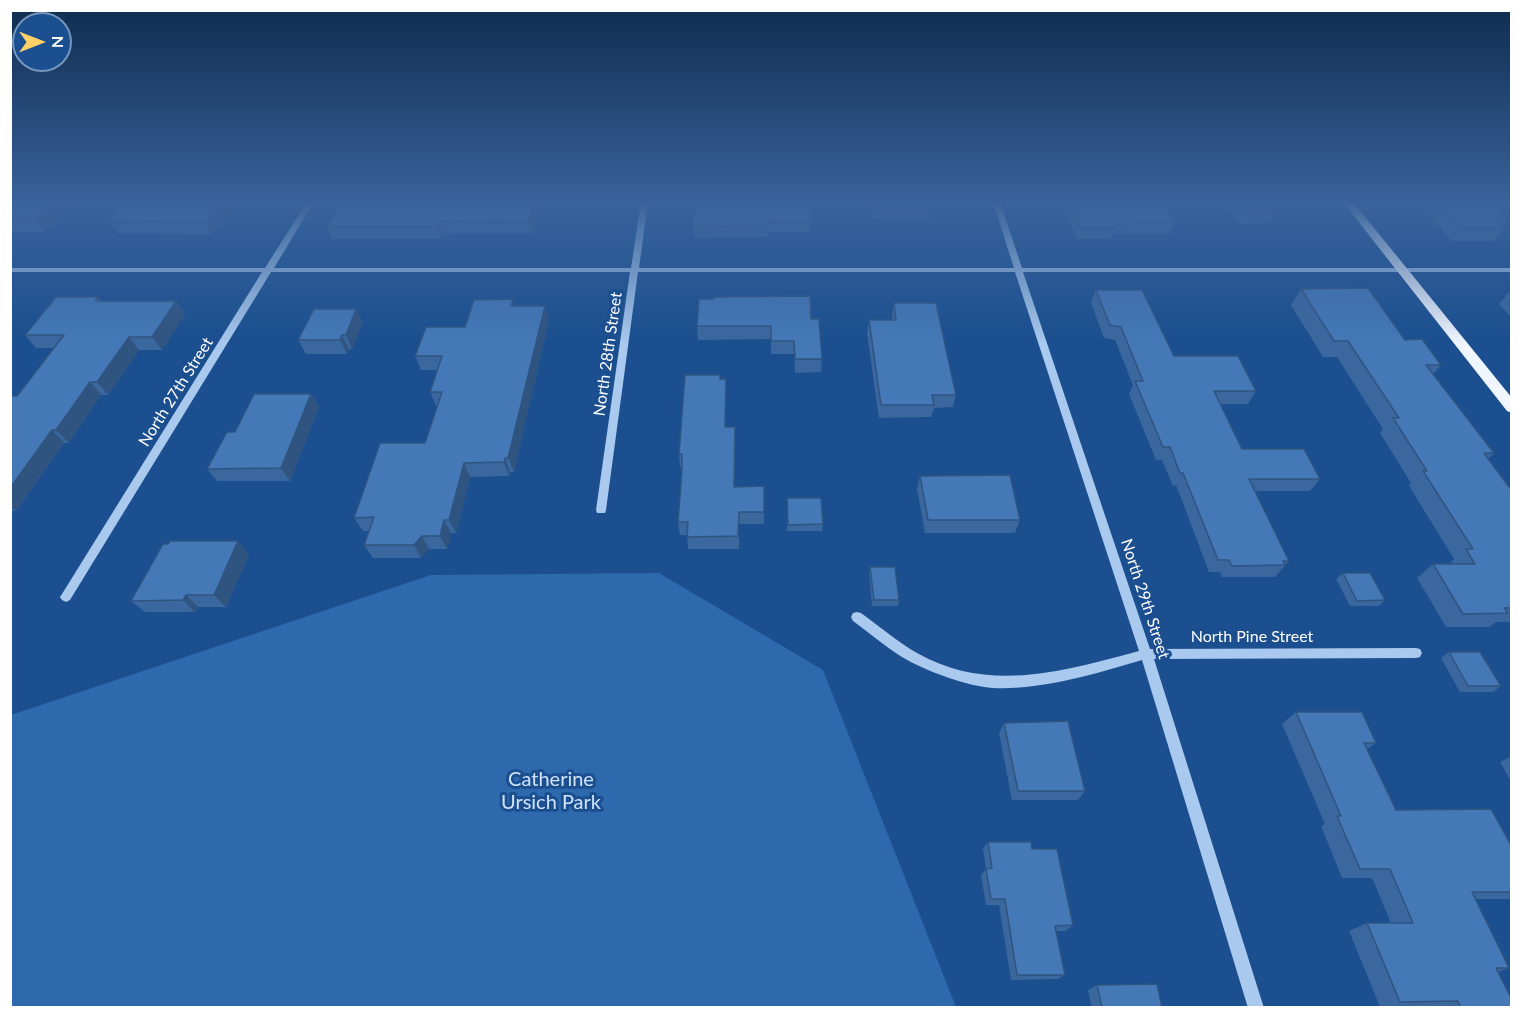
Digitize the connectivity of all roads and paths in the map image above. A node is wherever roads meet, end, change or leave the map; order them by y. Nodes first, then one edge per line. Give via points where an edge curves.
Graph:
1 (282, 250) edge
2 (638, 250) edge
3 (1011, 250) edge
4 (1386, 250) edge
5 (10, 270) edge
6 (270, 270) junction
7 (635, 270) junction
8 (1018, 270) junction
9 (1402, 270) junction
10 (1512, 270) edge
11 (1512, 408) edge
12 (601, 510) dead end
13 (66, 597) dead end
14 (857, 617) dead end
15 (1416, 652) dead end
16 (1146, 654) junction
17 (1256, 1008) edge

1 - 6 street, North 27th Street
2 - 7 street, North 28th Street
3 - 8 street, North 29th Street
4 - 9 main road
5 - 6 street
6 - 7 street
6 - 13 street, North 27th Street
7 - 8 street
7 - 12 street, North 28th Street
8 - 9 street
8 - 16 street, North 29th Street
9 - 10 street
9 - 11 main road
14 - 16 street, North Pine Street via 913,657 953,674 991,682 1079,673
15 - 16 street, North Pine Street
16 - 17 street, North 29th Street

